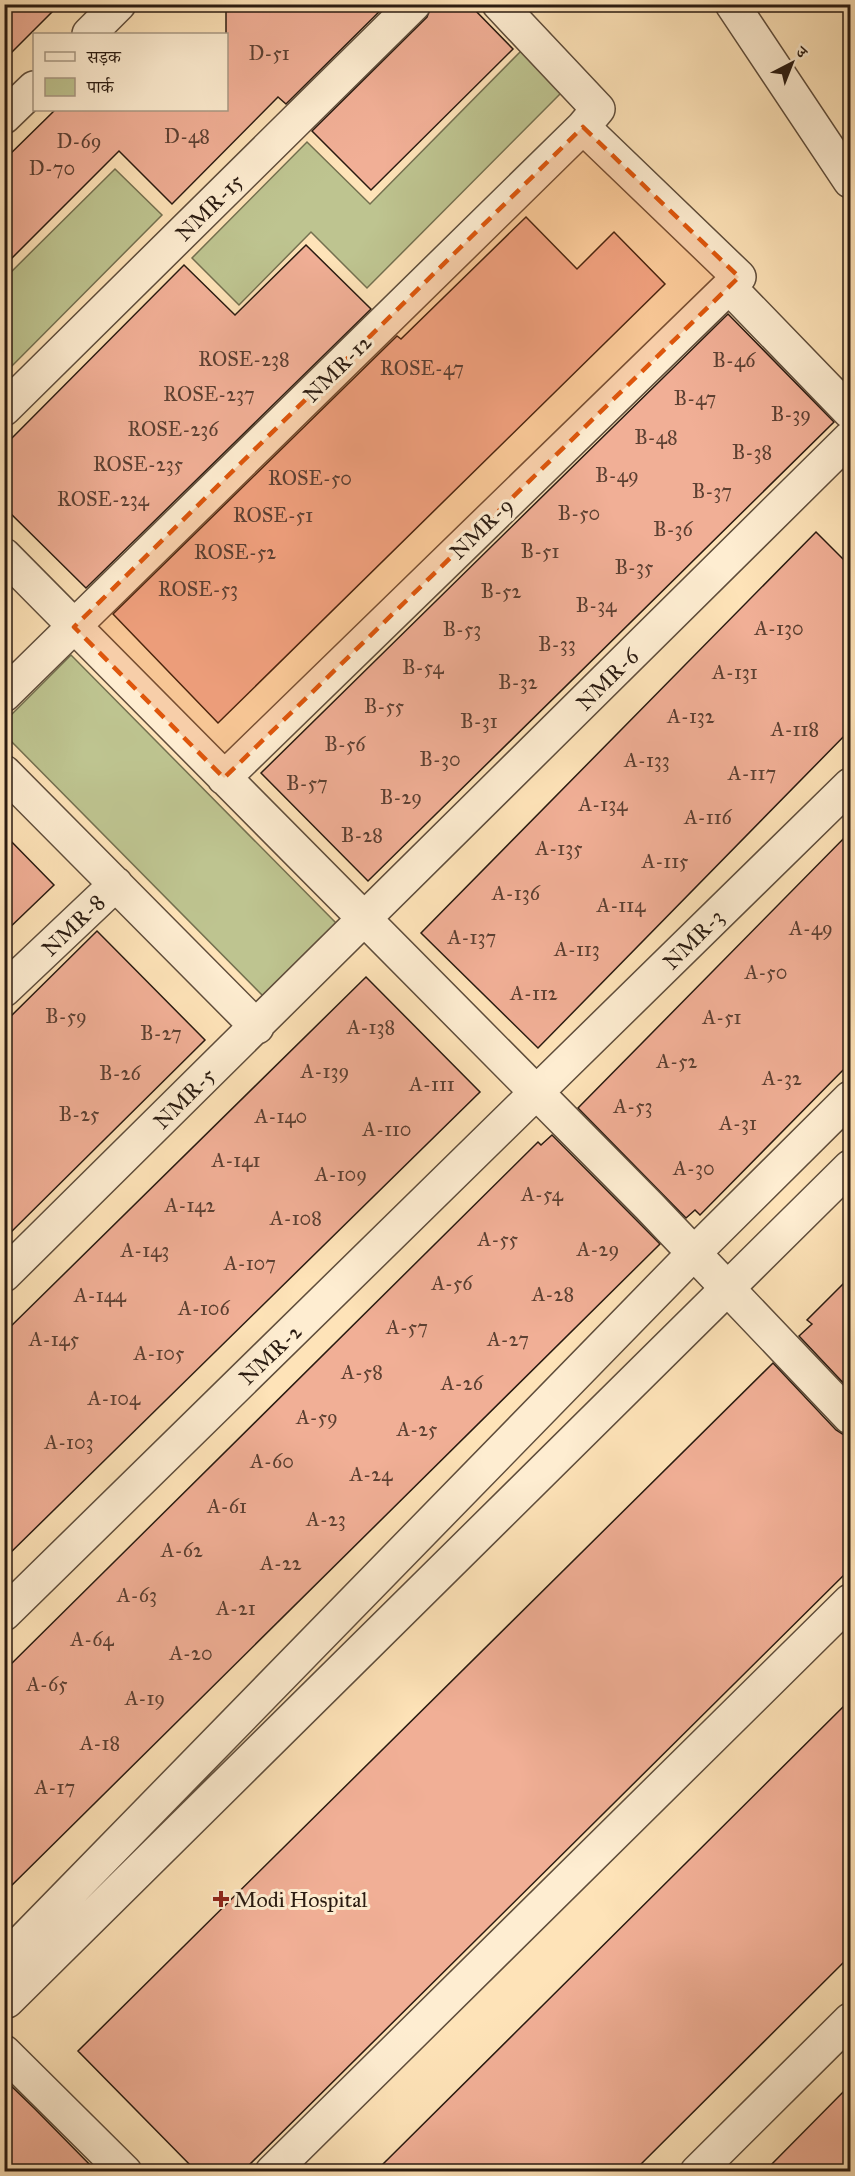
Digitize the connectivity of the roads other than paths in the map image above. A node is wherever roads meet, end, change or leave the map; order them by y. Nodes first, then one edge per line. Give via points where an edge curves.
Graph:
1 (119, 4) edge
2 (414, 4) edge
3 (499, 4) edge
4 (732, 4) edge
5 (90, 33) edge
6 (33, 89) edge
7 (4, 117) edge
8 (591, 118) junction
9 (850, 182) edge
10 (734, 282) junction
11 (4, 409) edge
12 (850, 411) edge
13 (850, 438) edge
14 (4, 555) edge
15 (74, 627) junction
16 (4, 695) edge
17 (4, 772) edge
18 (224, 778) junction
19 (850, 785) edge
20 (116, 884) junction
21 (364, 921) junction
22 (4, 990) edge
23 (257, 1026) junction
24 (536, 1094) junction
25 (850, 1098) edge
26 (850, 1167) edge
27 (693, 1254) junction
28 (4, 1275) edge
29 (728, 1290) junction
30 (850, 1417) edge
31 (850, 1601) edge
32 (4, 1614) edge
33 (4, 1960) edge
34 (5, 2006) edge
35 (850, 2020) edge
36 (4, 2052) edge
37 (125, 2172) edge
38 (272, 2172) edge
39 (697, 2172) edge

1 - 5 street
2 - 11 street, NMR-15
3 - 8 street
4 - 9 street
6 - 7 street
8 - 10 street
8 - 15 street, NMR-12
10 - 12 street
10 - 18 street, NMR-9
13 - 21 street, NMR-6
14 - 15 street
15 - 16 street, NMR-12
15 - 18 street
17 - 20 street
18 - 21 street
19 - 24 street, NMR-3
20 - 22 street, NMR-8
20 - 23 street
21 - 23 street, NMR-5
21 - 24 street
23 - 28 street, NMR-5
24 - 27 street
24 - 32 street, NMR-2
25 - 27 street
26 - 29 street
27 - 29 street
27 - 33 street
29 - 30 street
29 - 34 street
31 - 38 street
35 - 39 street
36 - 37 street

